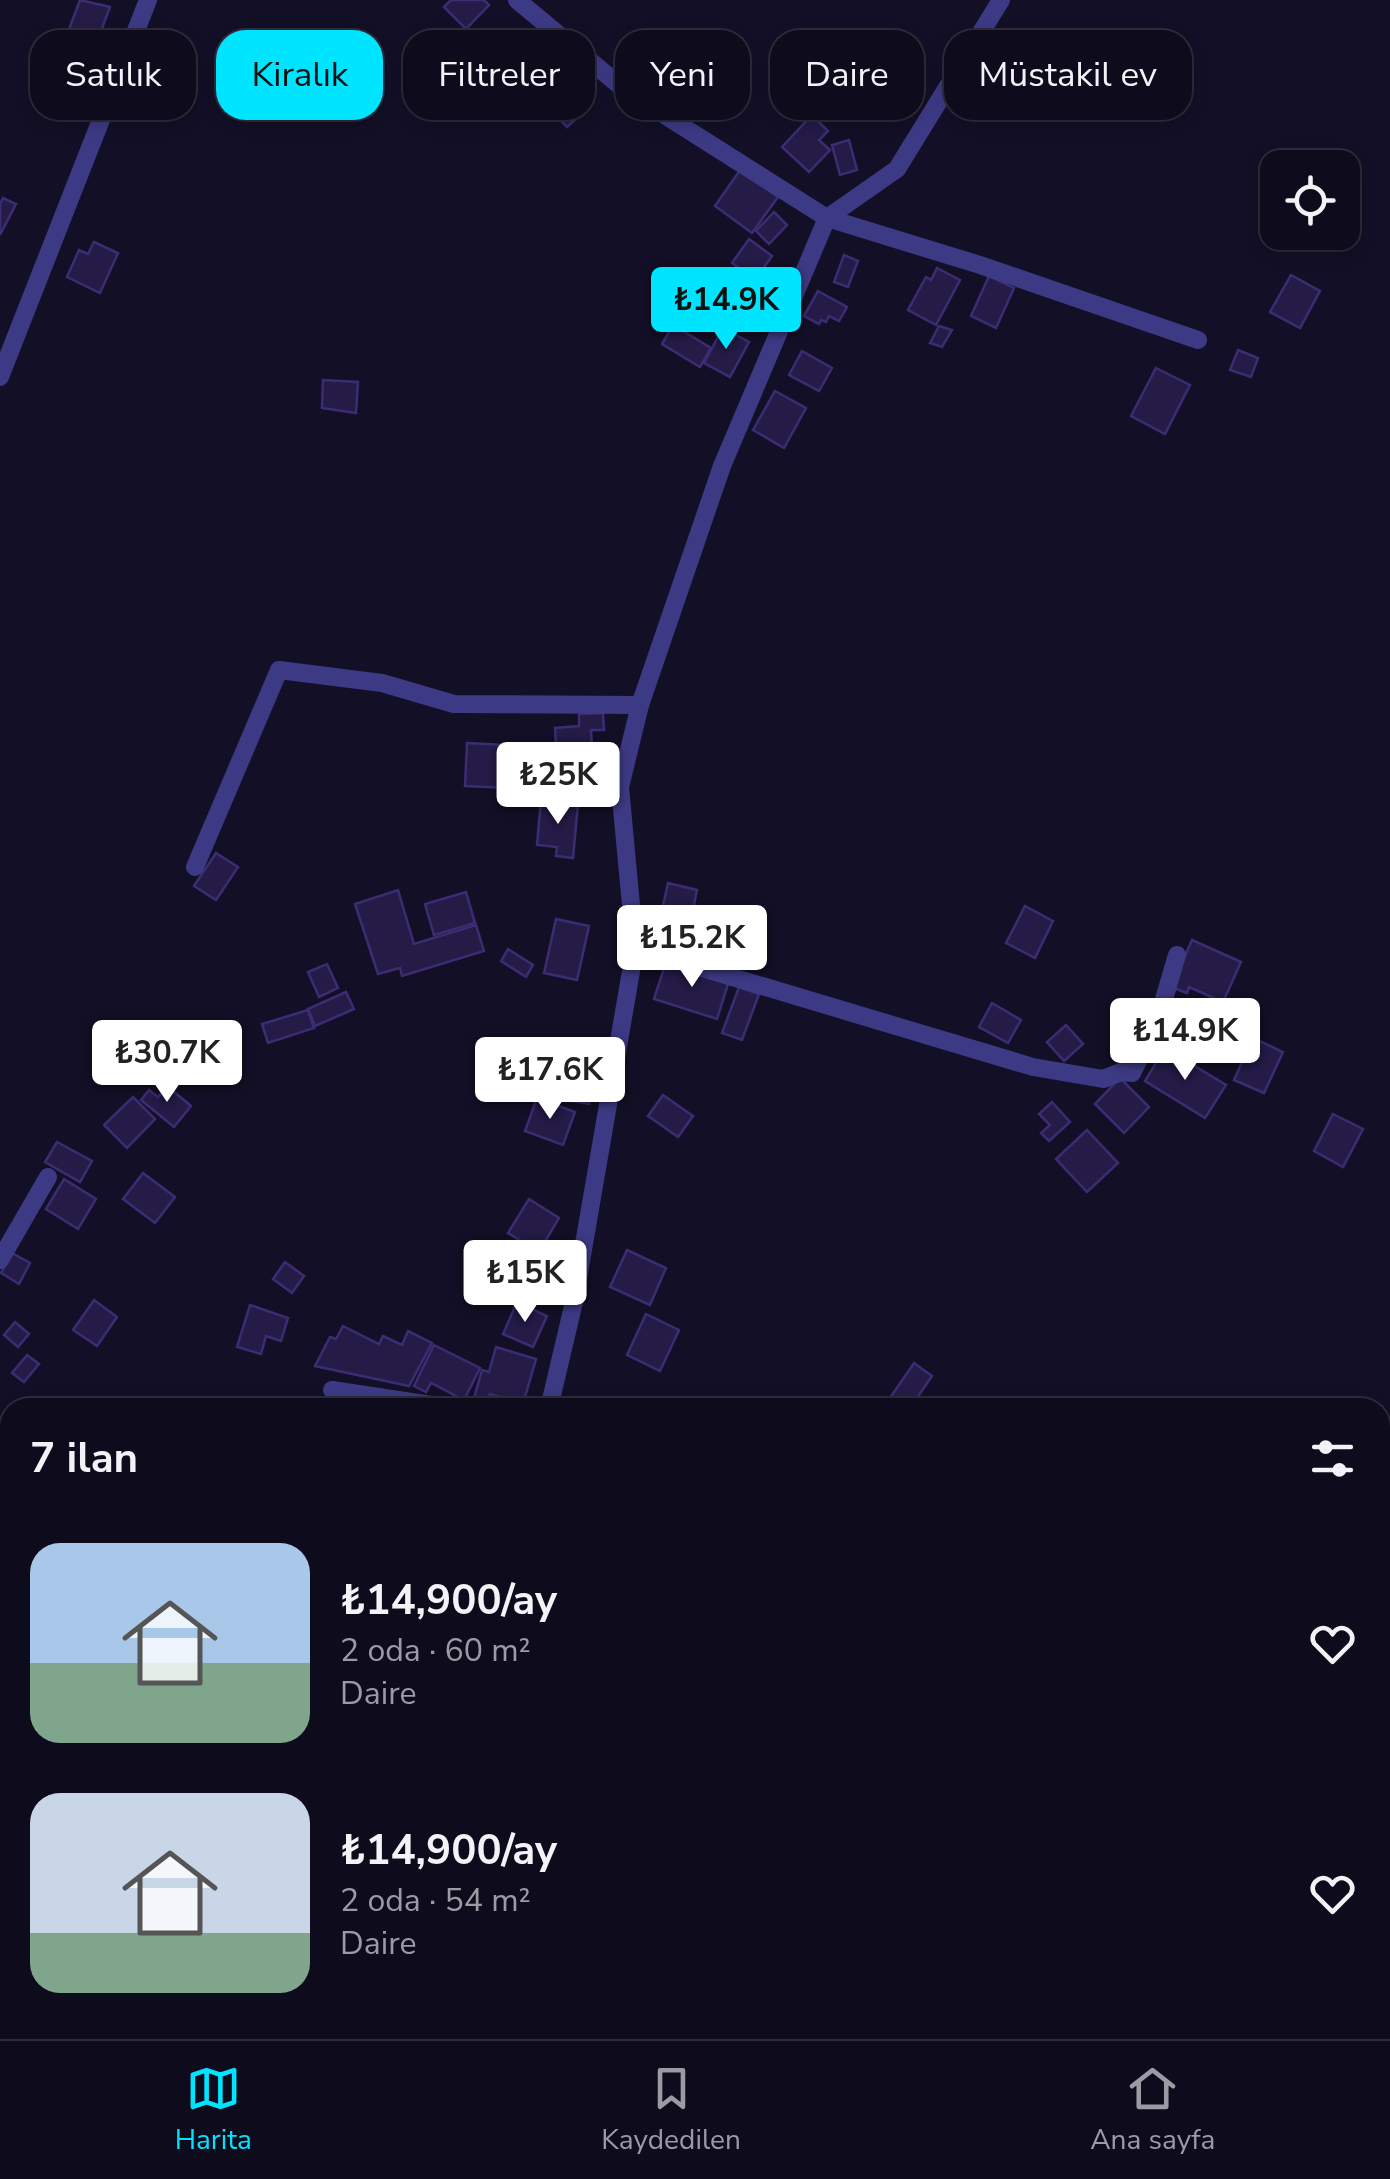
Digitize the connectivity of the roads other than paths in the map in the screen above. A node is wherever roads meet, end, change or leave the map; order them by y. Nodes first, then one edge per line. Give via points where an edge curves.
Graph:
1 (148, 0) edge
2 (517, 0) edge
3 (1001, 0) edge
4 (827, 218) junction
5 (1198, 340) dead end
6 (0, 377) edge
7 (640, 705) junction
8 (526, 778) dead end
9 (620, 787) junction
10 (195, 867) dead end
11 (635, 948) junction
12 (1177, 955) dead end
13 (48, 1178) dead end
14 (0, 1260) edge
15 (332, 1390) dead end
16 (385, 1398) edge
17 (551, 1398) edge

1 - 6 street
2 - 4 street via 626,90
3 - 4 street via 897,169
4 - 5 street
4 - 7 street via 722,466
7 - 9 street
7 - 10 street via 454,704 382,683 278,670
8 - 9 street
9 - 11 street
11 - 12 street via 1032,1067 1104,1079 1132,1073 1157,1022
11 - 17 street
13 - 14 street
15 - 16 street

